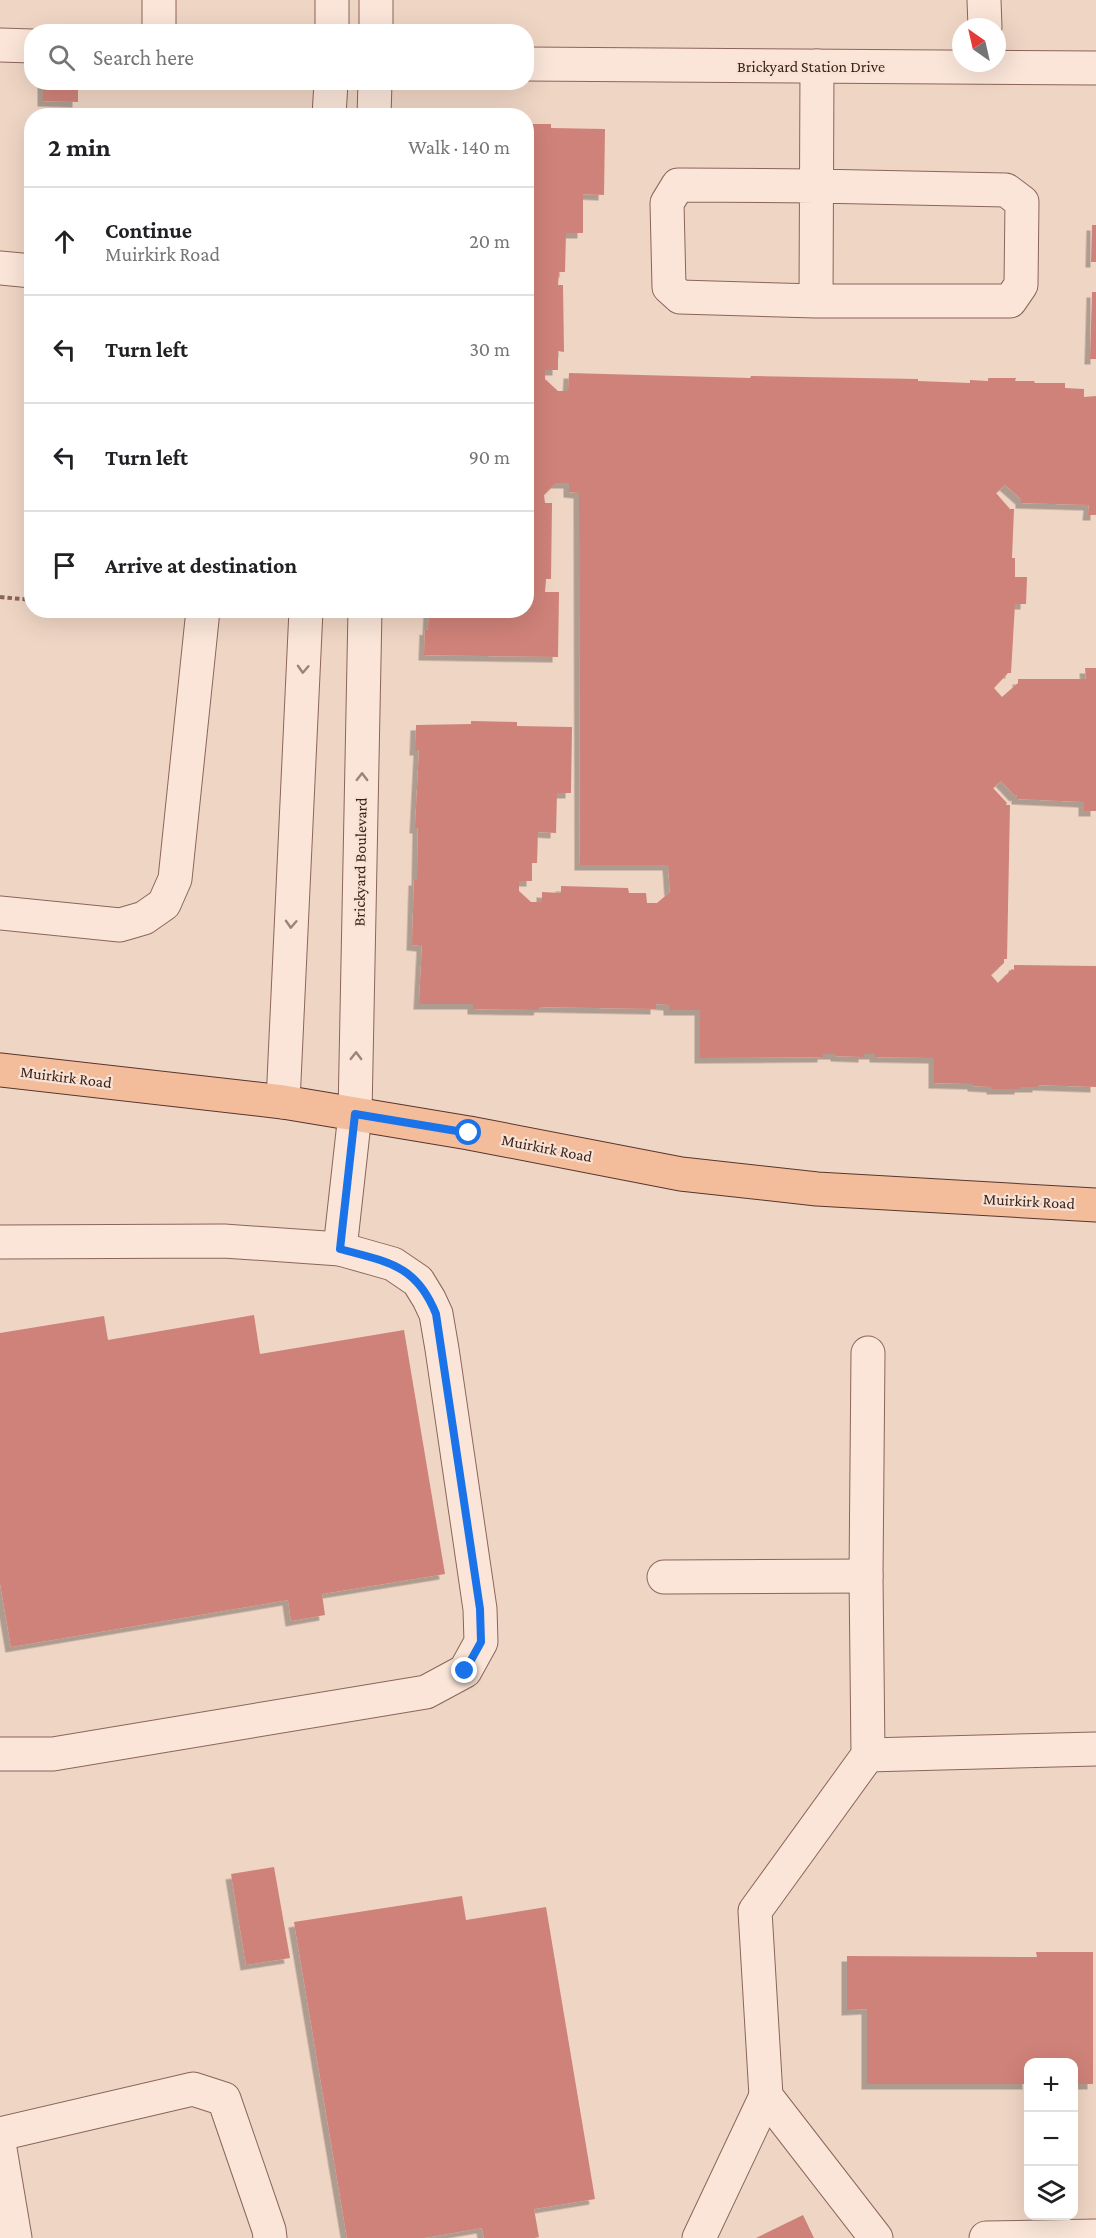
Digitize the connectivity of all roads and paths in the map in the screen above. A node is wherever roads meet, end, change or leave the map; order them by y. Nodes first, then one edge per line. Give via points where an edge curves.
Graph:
1 (159, 0) edge
2 (332, 0) edge
3 (376, 0) edge
4 (984, 0) edge
5 (984, 18) edge
6 (159, 24) edge
7 (332, 24) edge
8 (376, 24) edge
9 (0, 45) edge
10 (24, 46) edge
11 (534, 64) edge
12 (952, 65) edge
13 (817, 66) junction
14 (1006, 66) edge
15 (1096, 68) edge
16 (331, 90) edge
17 (375, 90) edge
18 (329, 108) edge
19 (374, 108) edge
20 (816, 186) junction
21 (0, 268) edge
22 (24, 270) edge
23 (816, 301) junction
24 (0, 597) edge
25 (24, 599) edge
26 (203, 618) edge
27 (306, 618) edge
28 (365, 618) edge
29 (0, 913) edge
30 (0, 1070) edge
31 (282, 1102) junction
32 (355, 1114) junction
33 (1096, 1204) edge
34 (0, 1242) edge
35 (340, 1249) junction
36 (868, 1353) dead end
37 (866, 1576) junction
38 (664, 1577) dead end
39 (1096, 1749) edge
40 (0, 1754) edge
41 (868, 1755) junction
42 (766, 2096) junction
43 (0, 2134) edge
44 (0, 2149) edge
45 (1096, 2236) edge
46 (15, 2238) edge
47 (270, 2238) edge
48 (699, 2238) edge
49 (876, 2238) edge
50 (986, 2238) edge

1 - 6 street
2 - 7 street
3 - 8 street
4 - 5 street
9 - 10 street
11 - 13 street, Brickyard Station Drive
12 - 13 street, Brickyard Station Drive
13 - 20 street
14 - 15 street, Brickyard Station Drive
16 - 18 street
17 - 19 street
20 - 23 street
20 - 23 street via 678,185 668,203 669,287 680,297
20 - 23 street via 1006,190 1022,202 1021,285 1010,301
21 - 22 street
24 - 25 path
26 - 29 street via 175,879 164,904 144,918 120,925
27 -> 31 street
32 -> 28 street, Brickyard Boulevard
30 - 31 main road, Muirkirk Road
31 - 32 main road, Muirkirk Road
32 - 33 main road, Muirkirk Road via 681,1174 817,1190
32 - 35 street, Brickyard Boulevard
34 - 35 street via 224,1241
35 - 40 street via 393,1264 418,1281 436,1314 480,1609 481,1642 465,1671 426,1692 53,1754
36 - 37 street
37 - 38 street
37 - 41 street
39 - 41 street
41 - 42 street via 755,1911
42 - 48 street
42 - 49 street
43 - 47 street via 193,2090 224,2098
44 - 46 street
45 - 50 street

